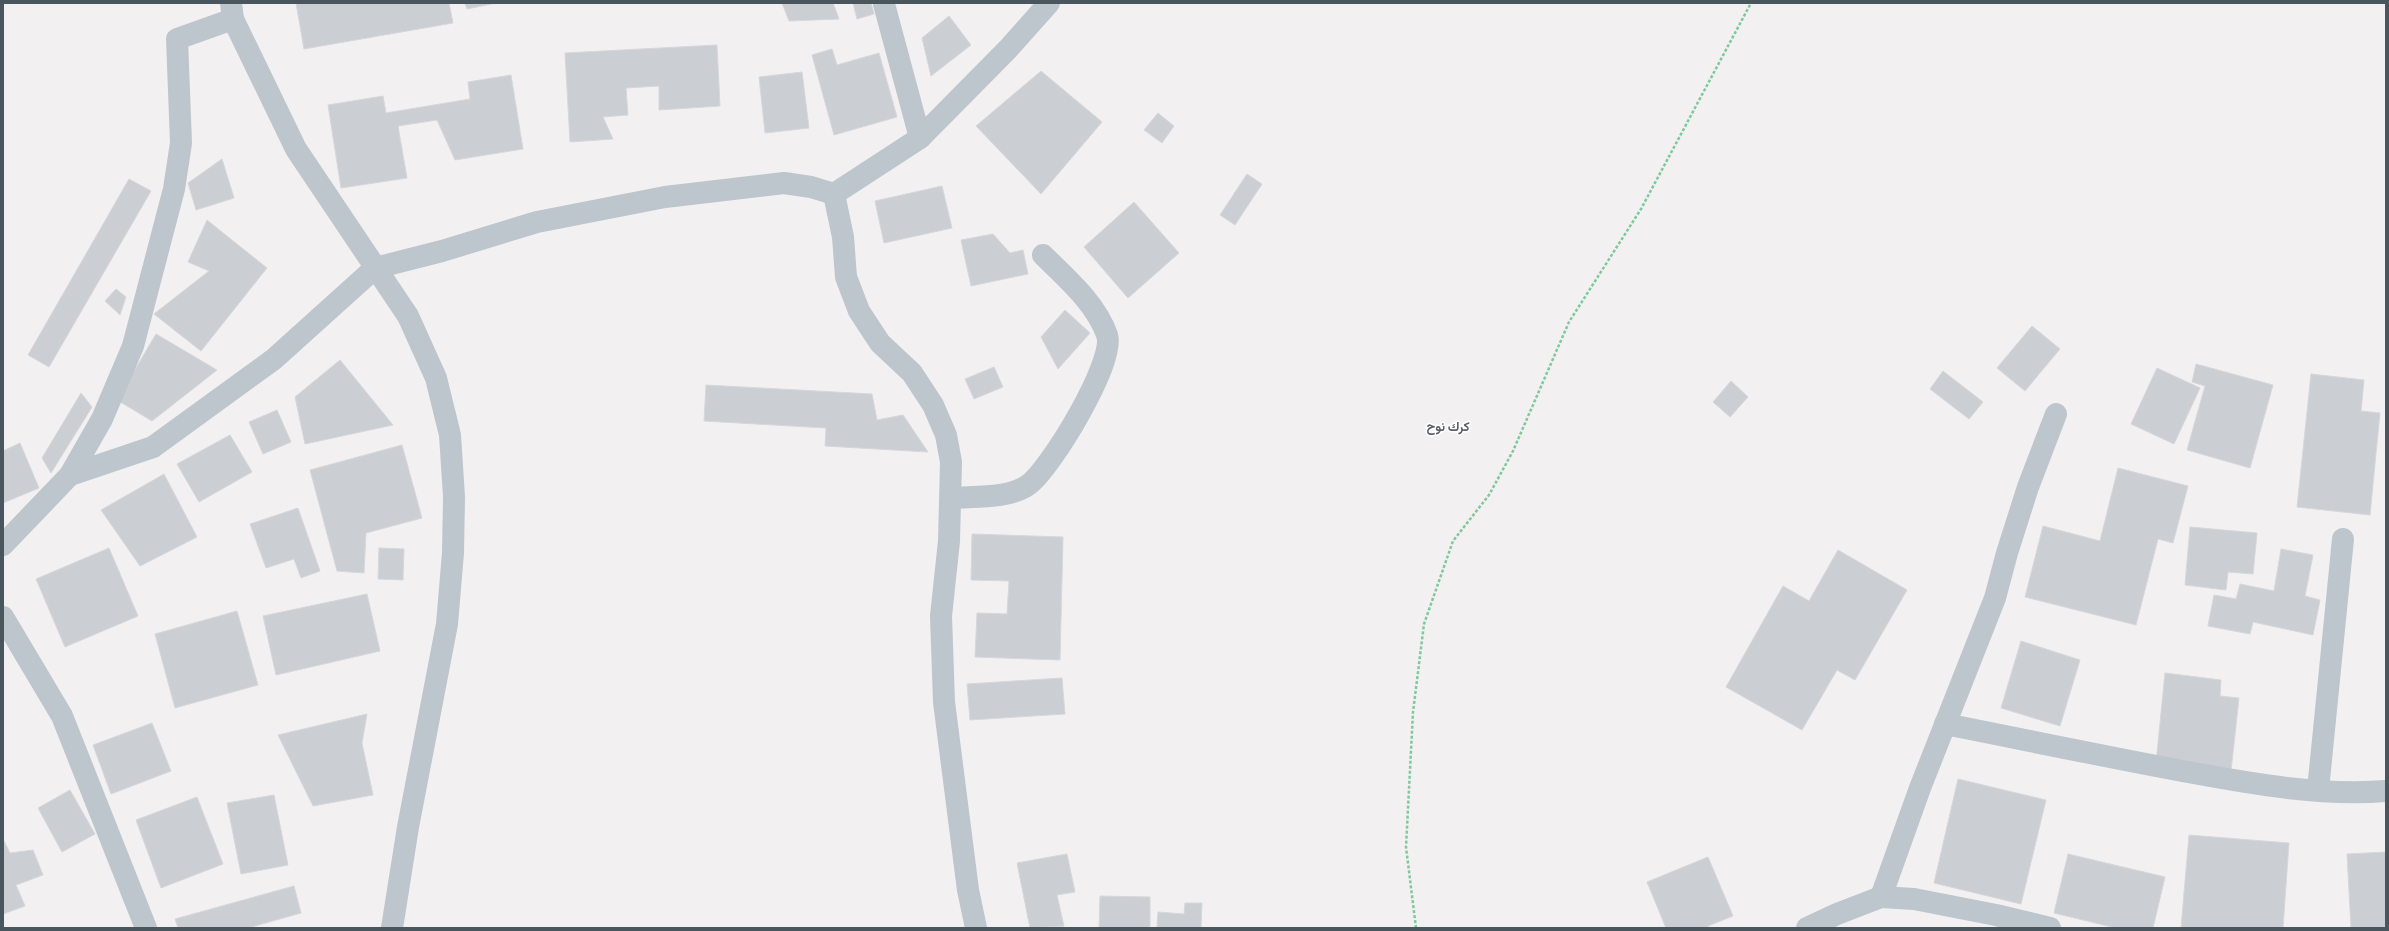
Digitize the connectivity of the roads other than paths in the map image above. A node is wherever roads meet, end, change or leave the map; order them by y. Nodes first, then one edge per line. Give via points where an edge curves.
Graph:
1 (1049, 3) edge
2 (884, 4) dead end
3 (232, 11) edge
4 (920, 138) junction
5 (834, 194) junction
6 (1043, 255) dead end
7 (375, 268) junction
8 (2056, 414) dead end
9 (70, 475) junction
10 (951, 498) junction
11 (2343, 539) dead end
12 (3, 545) edge
13 (3, 616) edge
14 (1945, 724) junction
15 (2318, 790) junction
16 (2386, 791) edge
17 (1881, 897) junction
18 (146, 928) edge
19 (392, 928) edge
20 (976, 928) edge
21 (1807, 928) edge
22 (2050, 928) edge

1 - 4 street via 1008,49
2 - 4 street
3 - 7 street via 296,149
3 - 9 street via 177,39 181,143 174,189 133,346 102,419
4 - 5 street
5 - 7 street via 784,183 665,197 537,222
5 - 10 street via 843,238 846,277 859,311 880,343 912,373 933,405 946,435 951,462
6 - 10 street via 1082,294 1108,337 1105,359 1096,383 1052,460 1028,486 1014,493
7 - 9 street via 274,359 153,447
7 - 19 street via 408,316 436,378 450,435 454,497 453,553 447,624 408,827
8 - 14 street via 2028,487 1995,598
9 - 12 street
10 - 20 street via 941,616 944,702 968,890
11 - 15 street
13 - 18 street via 62,716
14 - 15 street via 2212,776 2287,788
14 - 17 street
15 - 16 street via 2360,793
17 - 21 street
17 - 22 street via 1934,903

